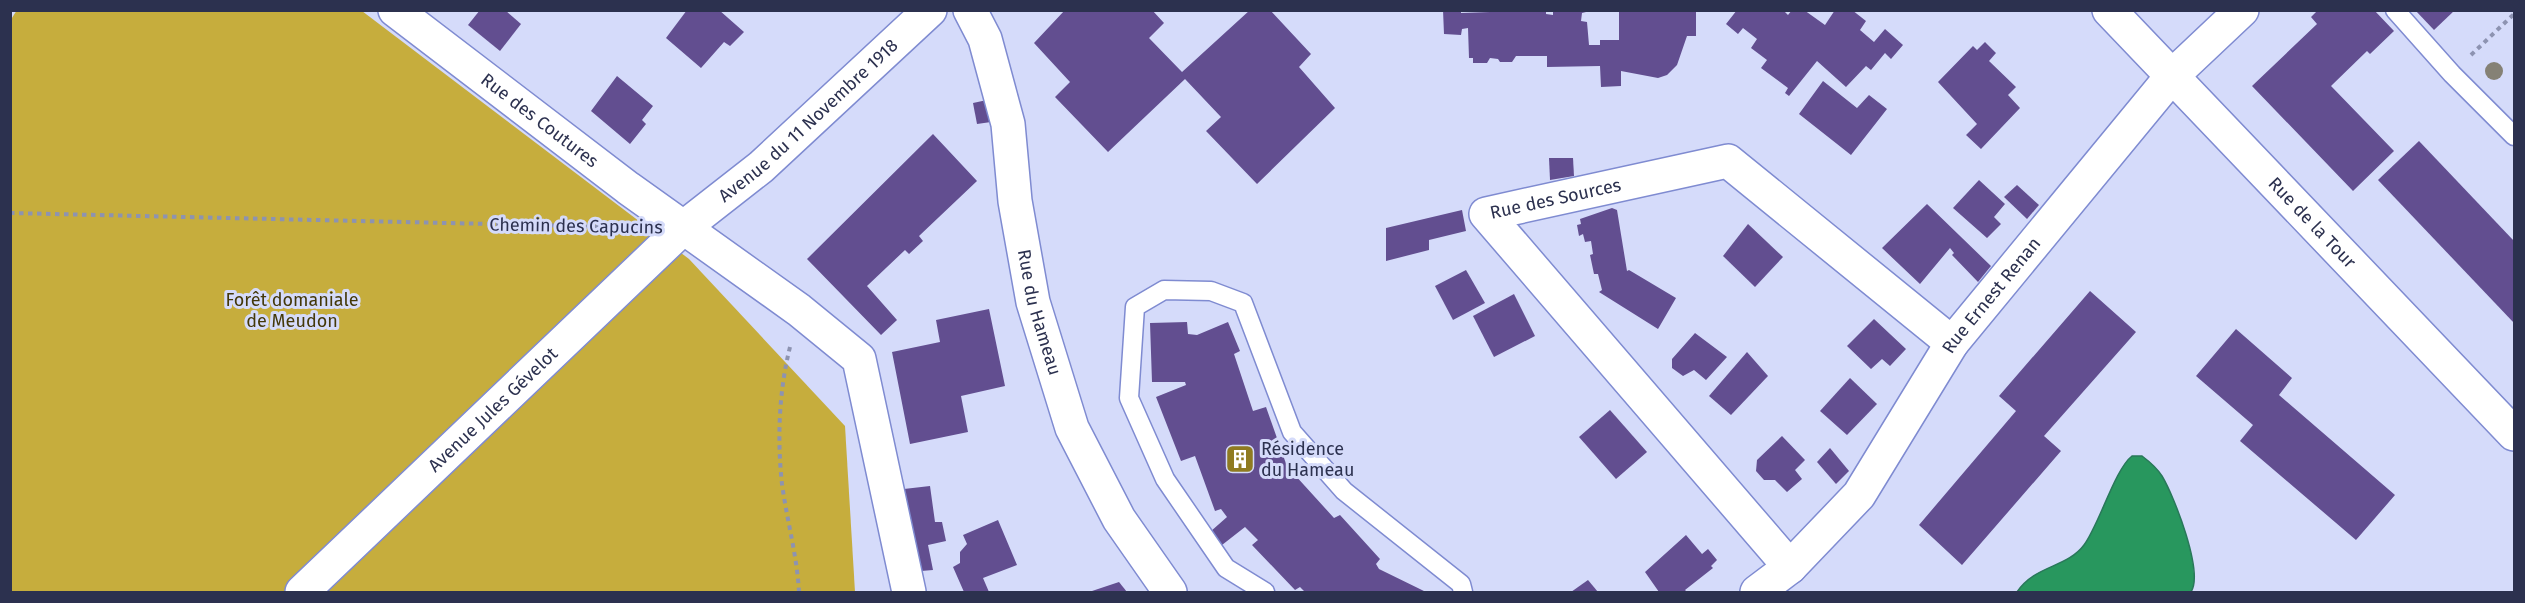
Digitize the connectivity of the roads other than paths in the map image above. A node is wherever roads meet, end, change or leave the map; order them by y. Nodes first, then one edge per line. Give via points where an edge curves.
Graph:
1 (395, 10) edge
2 (930, 10) edge
3 (970, 10) edge
4 (2109, 10) edge
5 (2242, 10) edge
6 (2395, 10) edge
7 (2172, 76) junction
8 (2514, 136) edge
9 (683, 228) junction
10 (1952, 343) junction
11 (2514, 434) edge
12 (1790, 567) junction
13 (302, 592) edge
14 (909, 592) edge
15 (1170, 592) edge
16 (1265, 592) edge
17 (1463, 592) edge
18 (1757, 592) edge

1 - 9 street, Rue des Coutures
2 - 9 street, Avenue du 11 Novembre 1918 via 761,167
3 - 15 street, Rue du Hameau via 985,39 1008,124 1015,201 1033,302 1072,428 1119,519
4 - 7 street, Rue de la Tour
5 - 7 street, Rue Ernest Renan
6 - 8 lane
7 - 10 street, Rue Ernest Renan
7 - 11 street, Rue de la Tour
9 - 13 street, Avenue Jules Gévelot
9 - 14 street, Chemin des Capucins via 799,310 859,359
10 - 12 street, Rue Ernest Renan via 1859,495
10 - 12 street, Rue des Sources via 1728,161 1486,214
12 - 18 street, Rue Ernest Renan
16 - 17 lane via 1226,568 1165,479 1129,398 1135,307 1164,290 1211,291 1243,303 1292,432 1344,491 1461,584

